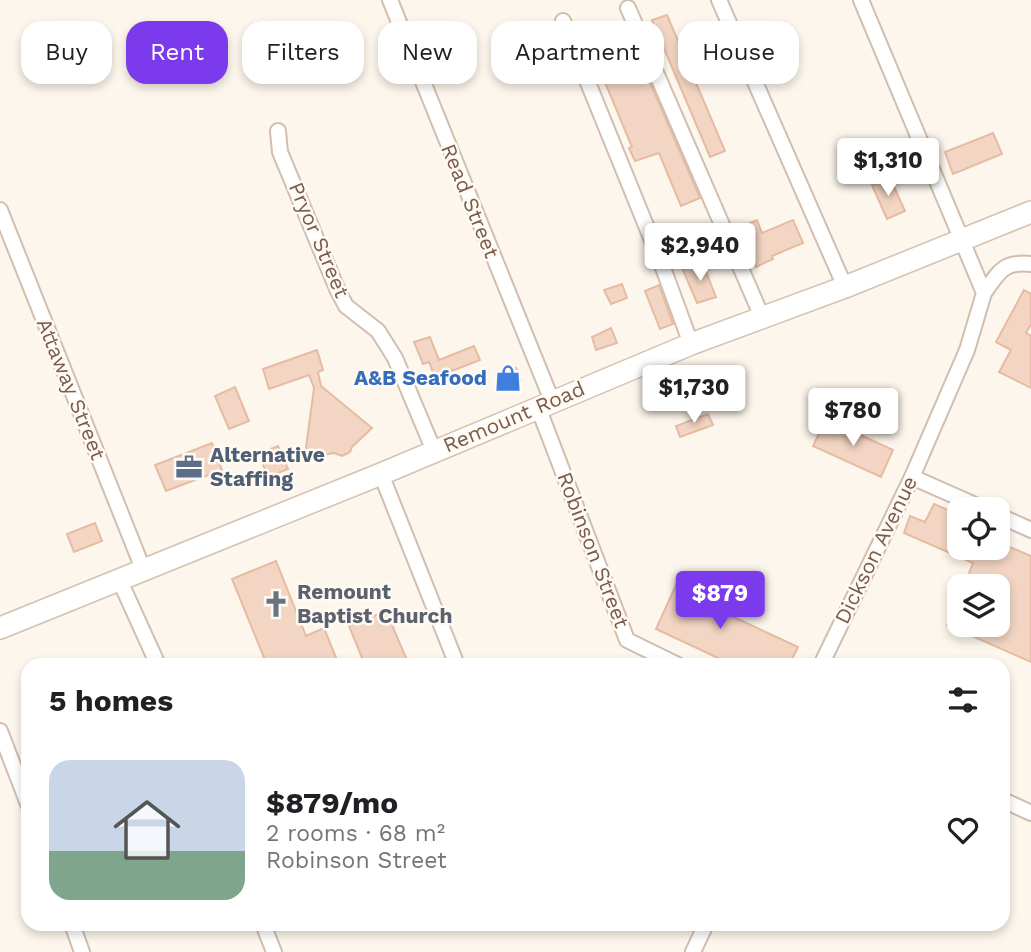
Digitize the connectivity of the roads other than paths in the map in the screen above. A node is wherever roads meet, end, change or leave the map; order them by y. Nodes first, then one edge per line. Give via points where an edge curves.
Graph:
1 (390, 0) edge
2 (719, 0) edge
3 (860, 0) edge
4 (628, 8) dead end
5 (589, 84) edge
6 (278, 131) dead end
7 (0, 209) edge
8 (1031, 212) edge
9 (961, 240) junction
10 (1031, 264) edge
11 (845, 287) junction
12 (984, 293) junction
13 (762, 317) junction
14 (691, 344) junction
15 (545, 404) junction
16 (434, 451) junction
17 (381, 474) junction
18 (912, 477) junction
19 (957, 497) edge
20 (1010, 520) edge
21 (1031, 530) edge
22 (143, 569) junction
23 (120, 581) junction
24 (0, 628) edge
25 (155, 658) edge
26 (454, 658) edge
27 (664, 658) edge
28 (824, 658) edge
29 (0, 731) edge
30 (21, 786) edge
31 (1010, 803) edge
32 (1031, 813) edge
33 (74, 931) edge
34 (266, 931) edge
35 (704, 931) edge
36 (698, 951) edge
37 (82, 952) edge
38 (274, 952) edge

1 - 15 street, Read Street
2 - 11 street
3 - 9 street
4 - 13 street
5 - 14 street
6 - 16 street, Pryor Street via 280,152 338,291 346,306 378,331 395,358
7 - 22 street, Attaway Street
8 - 9 main road, Remount Road
9 - 11 main road, Remount Road
9 - 12 street
10 - 12 street via 1009,264
11 - 13 main road, Remount Road
12 - 18 street, Dickson Avenue via 967,350
13 - 14 main road, Remount Road
14 - 15 main road, Remount Road
15 - 16 main road, Remount Road
15 - 27 street, Robinson Street via 627,640
16 - 17 main road, Remount Road
17 - 22 main road, Remount Road
17 - 26 street
18 - 19 street
18 - 28 street, Dickson Avenue
20 - 21 street
22 - 23 main road, Remount Road
23 - 24 main road, Remount Road
23 - 25 street
29 - 30 street
31 - 32 street
33 - 37 street
34 - 38 street
35 - 36 street

